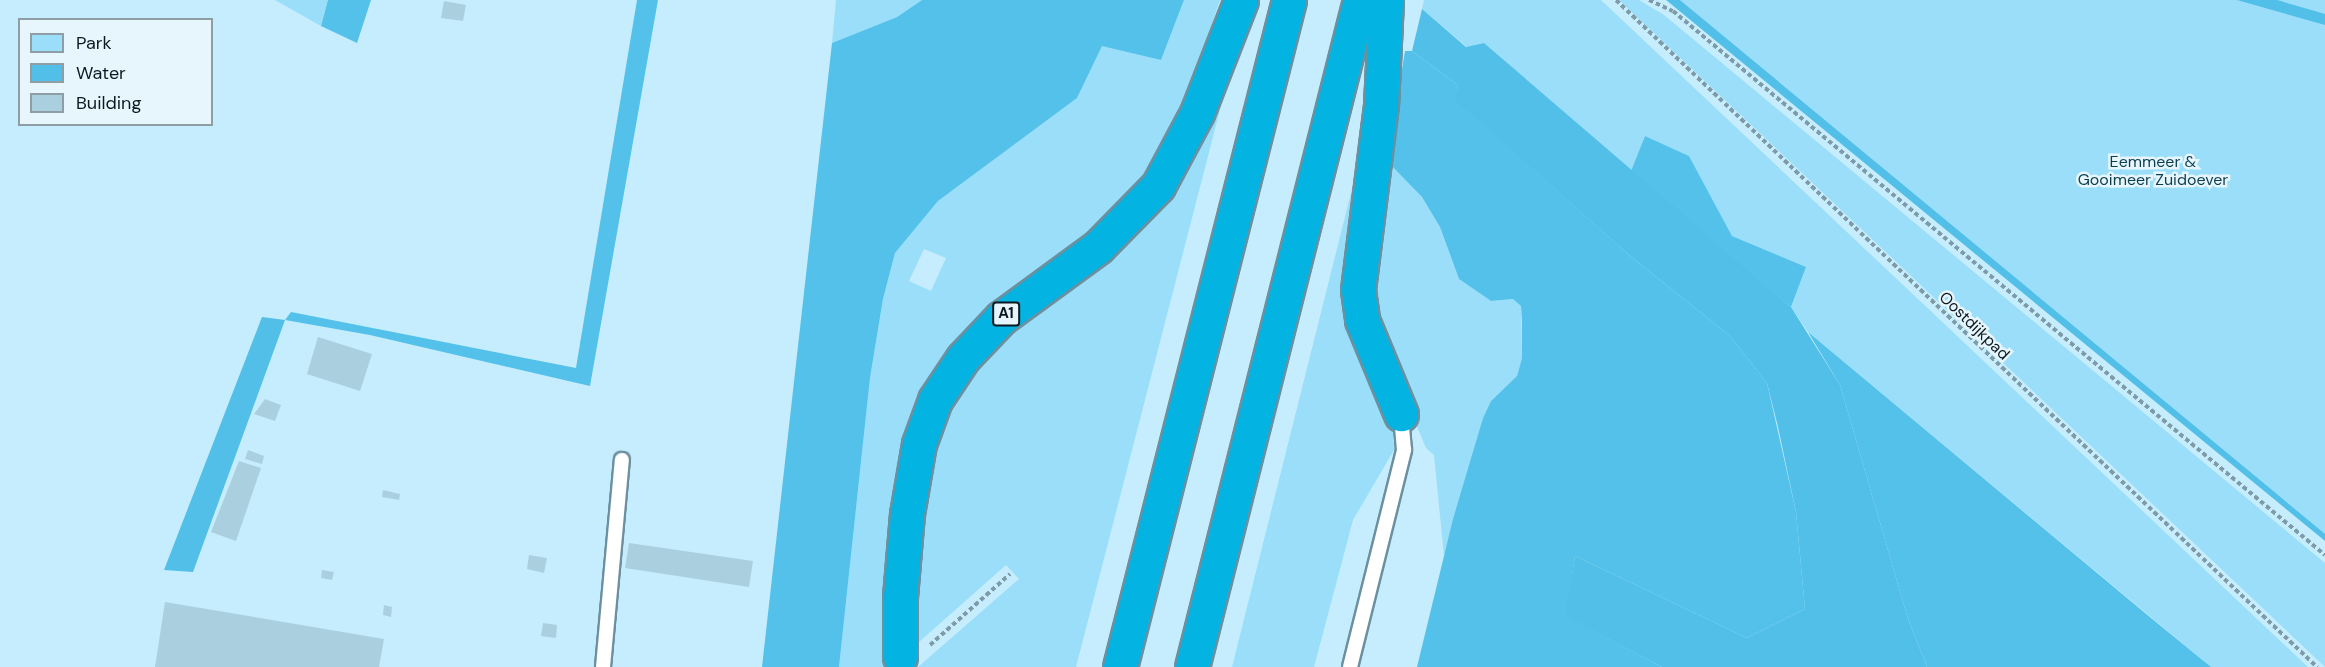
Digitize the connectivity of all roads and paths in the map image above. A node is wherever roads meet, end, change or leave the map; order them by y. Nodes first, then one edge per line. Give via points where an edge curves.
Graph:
1 (1241, 0) edge
2 (1289, 0) edge
3 (1360, 0) edge
4 (1386, 0) edge
5 (1616, 0) edge
6 (1648, 0) edge
7 (1401, 414) joint
8 (622, 460) dead end
9 (2325, 555) edge
10 (1010, 574) dead end
11 (907, 659) edge
12 (603, 667) edge
13 (1120, 667) edge
14 (1192, 667) edge
15 (1350, 667) edge
16 (2317, 667) edge

1 - 11 highway, A1 via 1197,113 1158,186 1098,248 995,323 963,358 935,400 919,444 907,514 900,597
2 - 13 highway
3 - 14 highway
4 - 7 highway via 1381,105 1358,290 1362,320
5 - 16 path, Oostdijkpad
6 - 9 path via 1673,11
7 - 15 lane via 1404,450
8 - 12 lane
10 - 11 path

